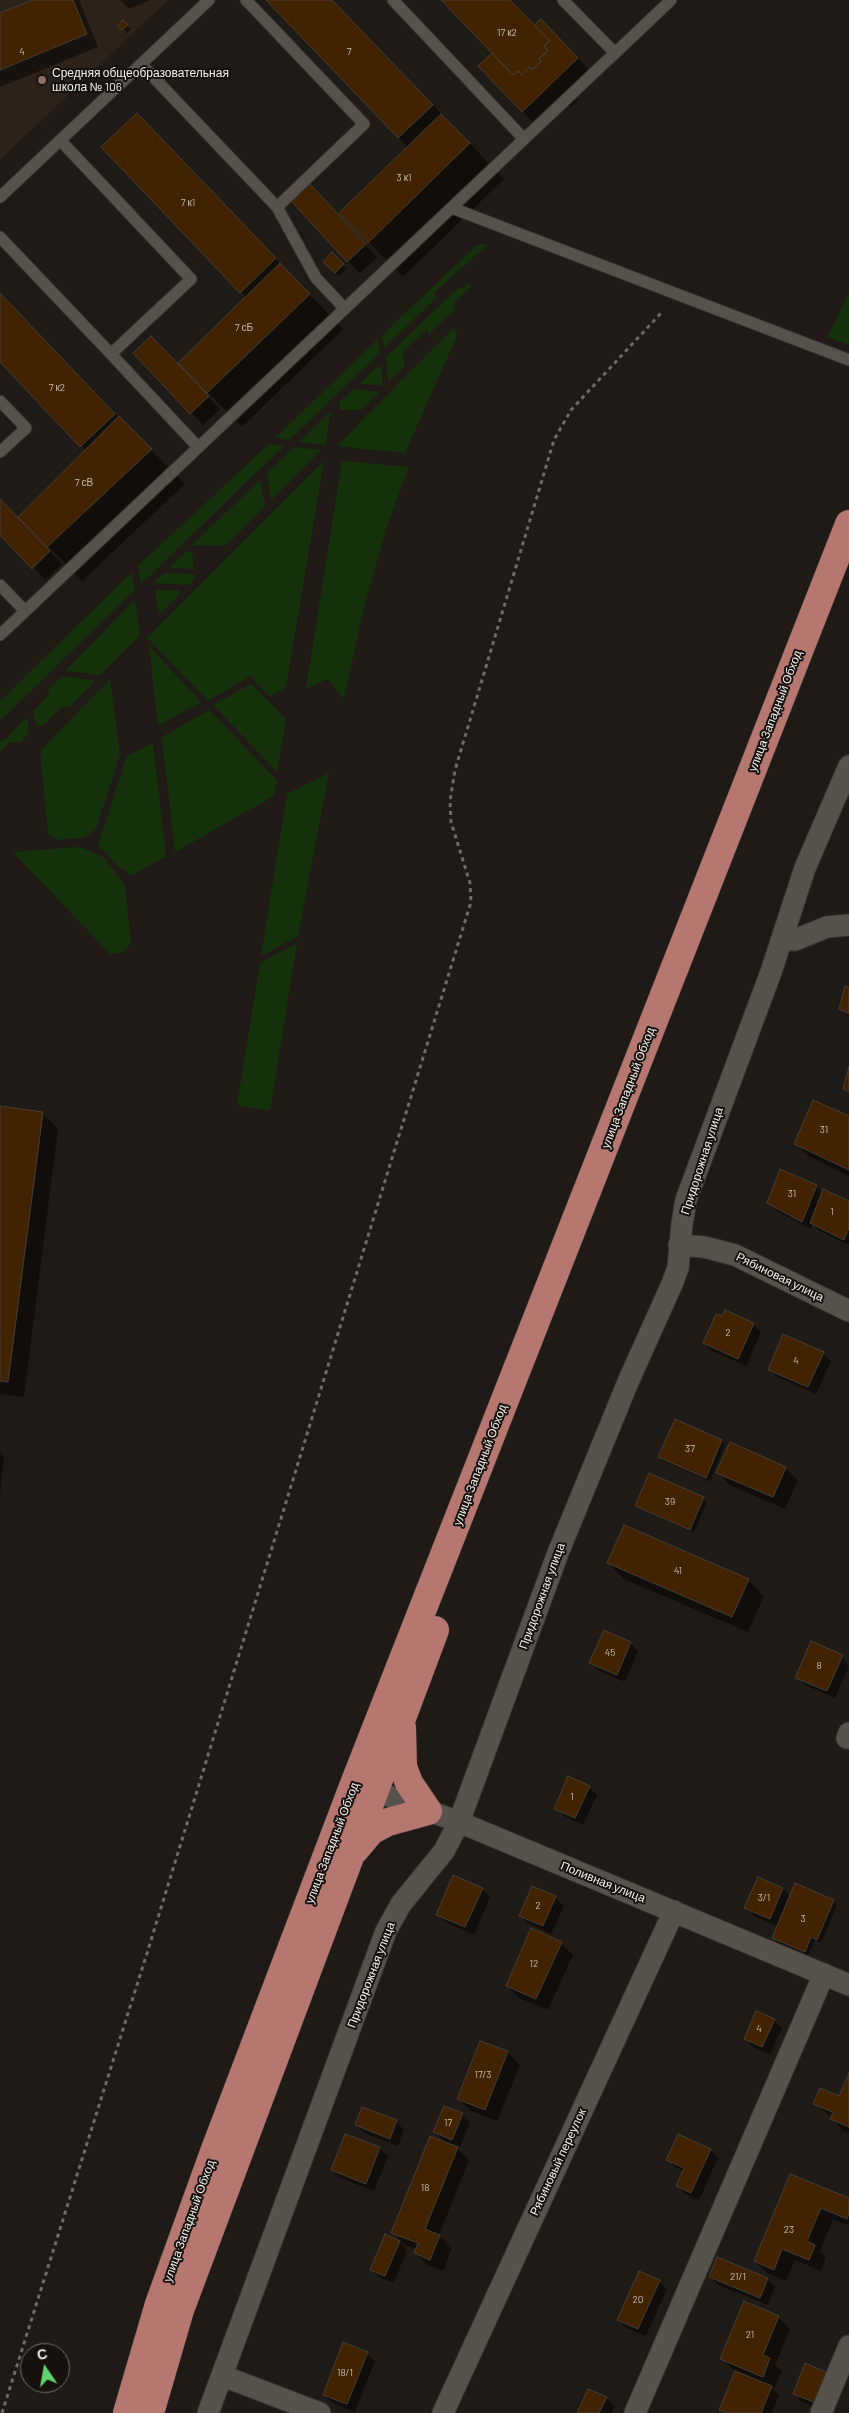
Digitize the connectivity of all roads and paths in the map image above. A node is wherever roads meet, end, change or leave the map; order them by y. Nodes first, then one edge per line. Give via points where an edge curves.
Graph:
1 (209, 0) edge
2 (246, 0) edge
3 (394, 0) edge
4 (563, 0) edge
5 (671, 0) edge
6 (615, 53) junction
7 (141, 64) junction
8 (524, 139) junction
9 (60, 140) junction
10 (0, 197) edge
11 (276, 207) junction
12 (452, 208) junction
13 (0, 237) edge
14 (345, 309) junction
15 (662, 312) dead end
16 (111, 354) junction
17 (849, 360) edge
18 (0, 401) edge
19 (198, 447) junction
20 (0, 452) edge
21 (849, 524) edge
22 (849, 572) edge
23 (0, 585) edge
24 (25, 611) junction
25 (0, 634) edge
26 (849, 766) edge
27 (849, 925) edge
28 (782, 940) junction
29 (679, 1245) junction
30 (849, 1311) edge
31 (402, 1716) junction
32 (364, 1787) junction
33 (428, 1811) junction
34 (458, 1822) junction
35 (346, 1864) junction
36 (674, 1911) junction
37 (824, 1974) junction
38 (849, 1984) edge
39 (849, 2346) edge
40 (223, 2376) junction
41 (2, 2413) edge
42 (127, 2413) edge
43 (150, 2413) edge
44 (208, 2413) edge
45 (320, 2413) edge
46 (443, 2413) edge
47 (635, 2413) edge
48 (822, 2413) edge

1 - 7 lane
2 - 11 lane via 364,124
3 - 8 lane
4 - 6 lane
5 - 6 lane
6 - 8 lane
7 - 9 lane
7 - 11 lane
8 - 12 lane
9 - 10 lane
9 - 16 lane via 191,279
11 - 14 lane via 316,278
12 - 14 lane
12 - 17 lane
13 - 16 lane
14 - 19 lane
15 - 41 path via 572,410 554,440 455,770 450,801 451,822 470,883 471,902
16 - 19 lane
18 - 20 lane via 26,428
19 - 24 lane
21 - 32 highway, улица Западный Обход
22 - 31 highway, улица Западный Обход
23 - 24 lane
24 - 25 lane
26 - 28 street, Придорожная улица via 805,868
27 - 28 street via 827,927 795,940
28 - 29 street, Придорожная улица via 686,1200
29 - 30 street, Рябиновая улица via 735,1255
29 - 34 street, Придорожная улица via 678,1268 672,1284 558,1553
31 - 32 highway, улица Западный Обход
31 - 33 highway via 403,1767 409,1783
32 - 33 street, Поливная улица
32 - 35 highway, улица Западный Обход
32 - 42 highway, улица Западный Обход via 208,2170 159,2304
33 - 34 street, Поливная улица
33 - 35 highway via 388,1822 371,1831 360,1841
34 - 36 street, Поливная улица
34 - 40 street, Придорожная улица via 444,1851 401,1904 386,1931
35 - 43 highway, улица Западный Обход via 180,2310
36 - 37 street, Поливная улица
36 - 46 street, Рябиновый переулок
37 - 38 street, Поливная улица
37 - 47 street
39 - 48 street
40 - 44 street, Придорожная улица
40 - 45 street

